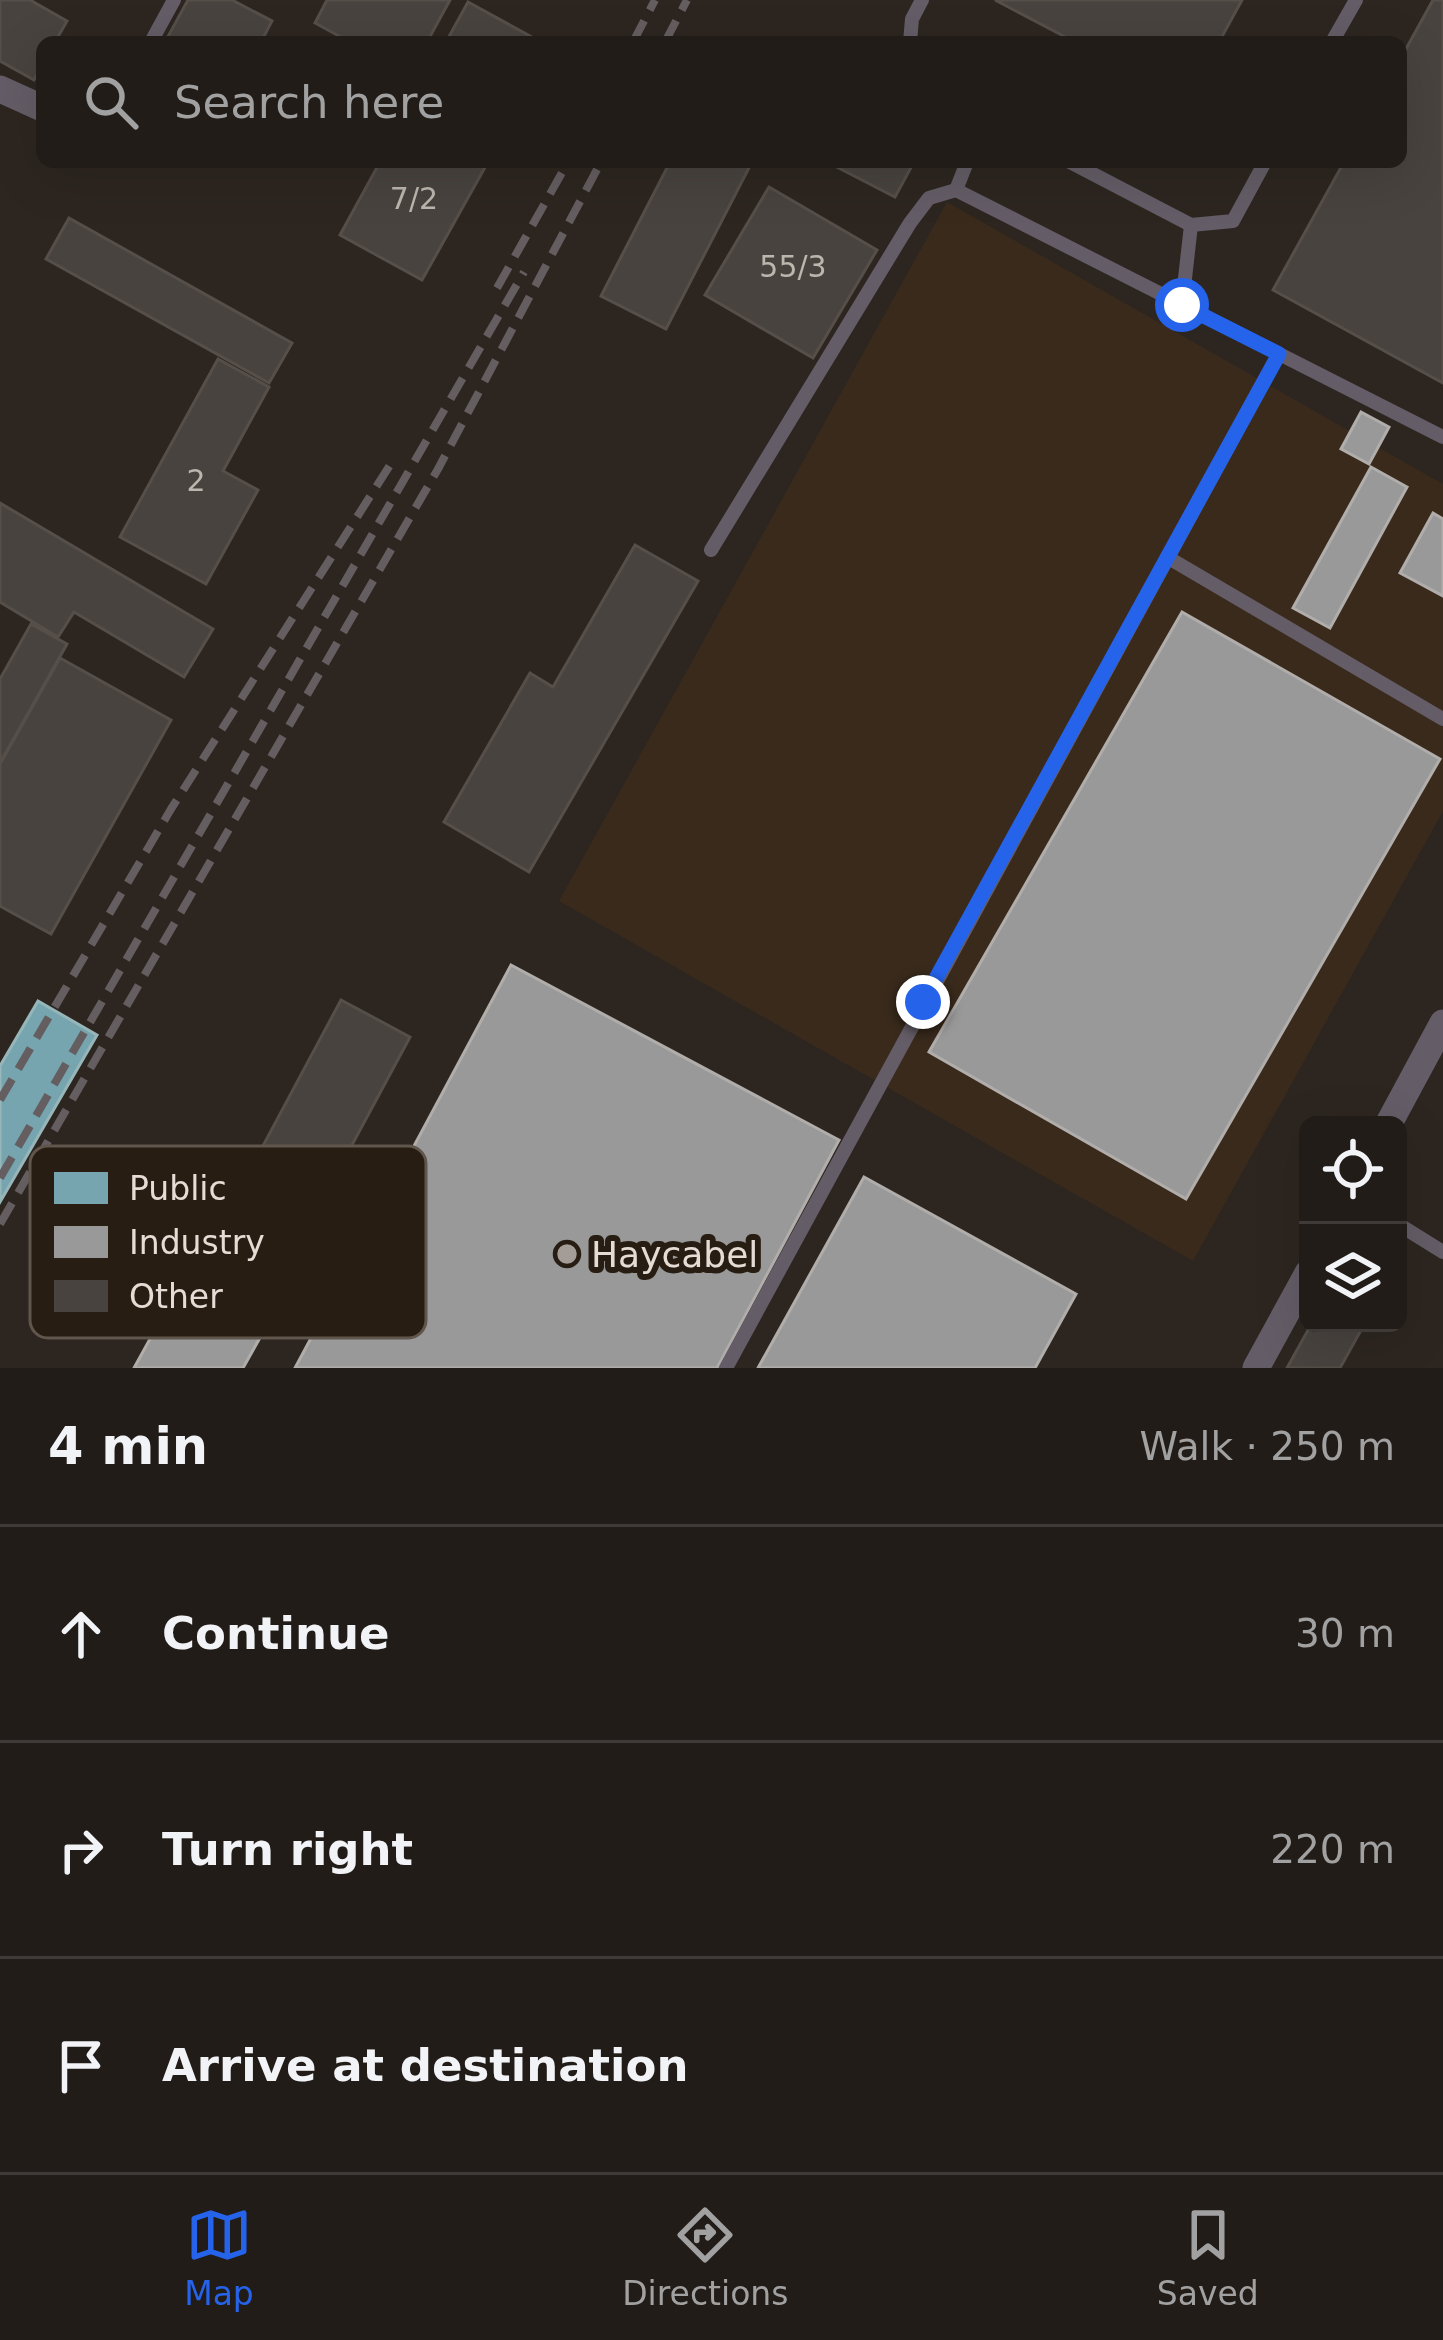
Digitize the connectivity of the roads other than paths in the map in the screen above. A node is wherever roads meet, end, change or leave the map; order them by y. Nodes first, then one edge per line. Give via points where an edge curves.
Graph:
1 (174, 0) edge
2 (922, 0) edge
3 (1356, 0) edge
4 (154, 36) edge
5 (911, 36) edge
6 (1335, 36) edge
7 (0, 89) edge
8 (36, 105) edge
9 (965, 168) edge
10 (1082, 168) edge
11 (1262, 168) edge
12 (956, 190) junction
13 (1191, 225) junction
14 (1182, 305) junction
15 (1279, 354) junction
16 (1443, 437) edge
17 (711, 550) dead end
18 (1167, 557) junction
19 (1443, 719) edge
20 (1443, 1023) edge
21 (1393, 1116) edge
22 (1407, 1230) edge
23 (1443, 1252) edge
24 (1299, 1289) edge
25 (726, 1368) edge
26 (1256, 1368) edge

1 - 4 lane
2 - 5 lane
3 - 6 lane
7 - 8 street
9 - 12 lane
10 - 13 lane
11 - 13 lane via 1233,221
12 - 14 lane
12 - 17 lane via 928,198 910,224
13 - 14 lane
14 - 15 lane
15 - 16 lane
15 - 18 lane
18 - 19 lane
18 - 25 lane
20 - 21 street
22 - 23 lane
24 - 26 street

